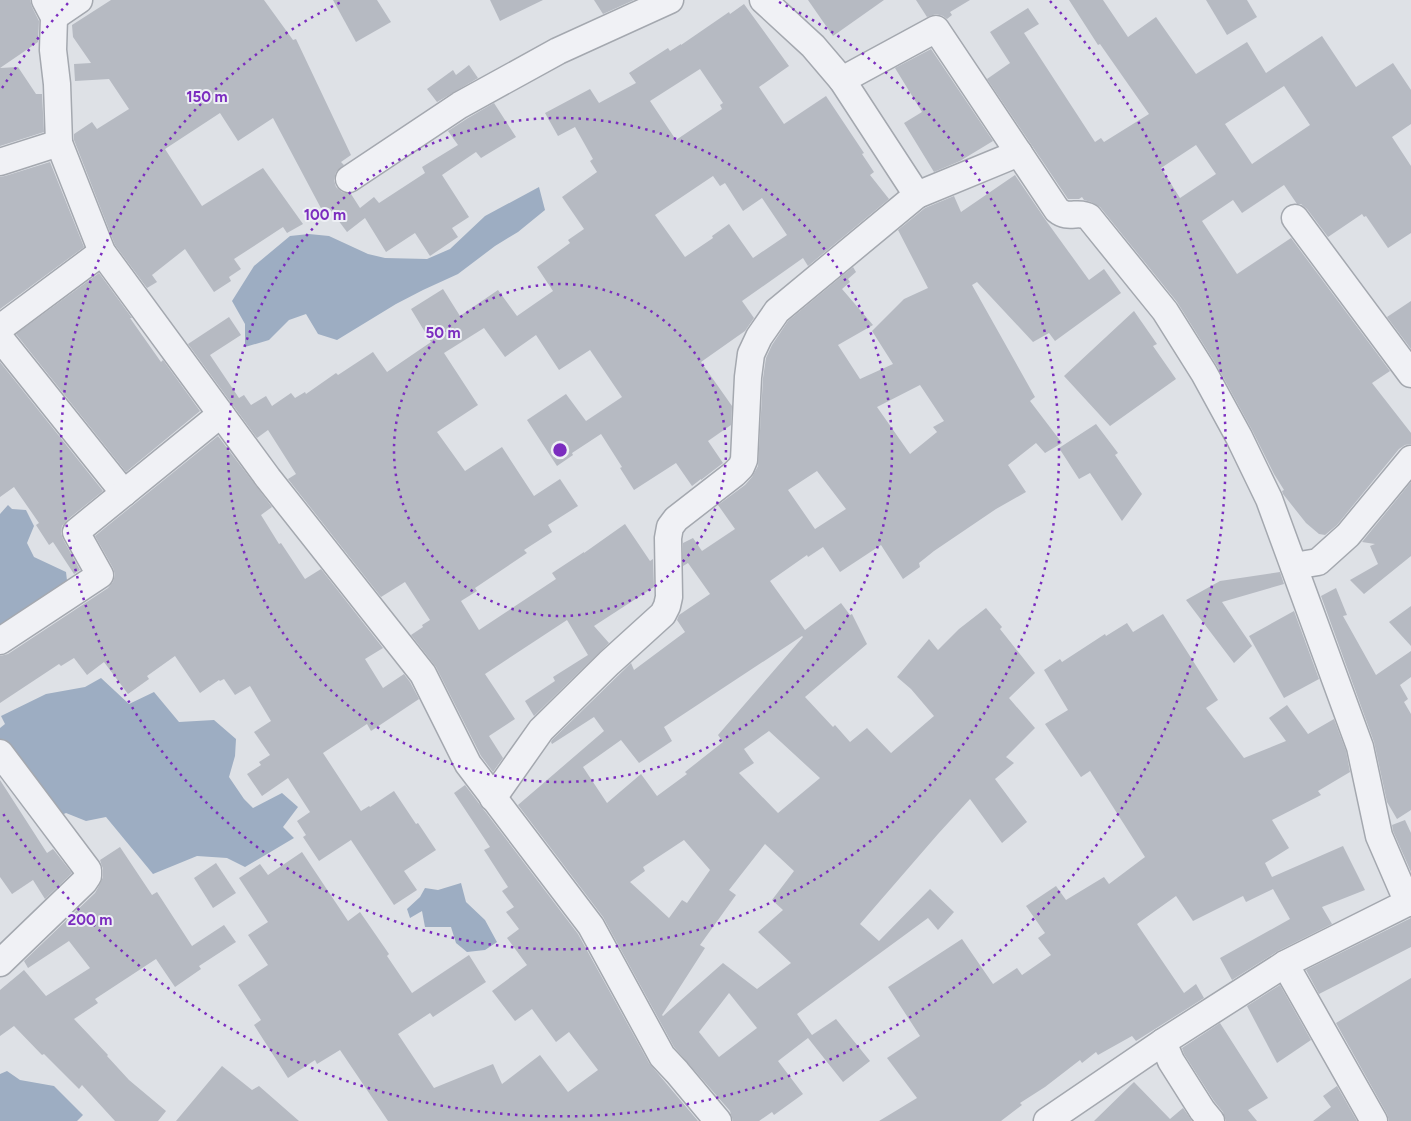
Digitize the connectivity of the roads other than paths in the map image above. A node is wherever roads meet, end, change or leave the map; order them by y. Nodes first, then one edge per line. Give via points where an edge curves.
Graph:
1 (79, 0) edge
2 (670, 0) edge
3 (763, 0) edge
4 (50, 9) edge
5 (842, 80) junction
6 (59, 143) junction
7 (1019, 152) junction
8 (0, 162) edge
9 (348, 179) dead end
10 (917, 196) junction
11 (1295, 218) dead end
12 (102, 252) junction
13 (0, 328) edge
14 (0, 338) edge
15 (1411, 374) edge
16 (221, 414) junction
17 (1411, 459) edge
18 (124, 493) junction
19 (1294, 566) junction
20 (0, 641) edge
21 (0, 753) edge
22 (494, 798) junction
23 (1409, 902) edge
24 (0, 963) edge
25 (1285, 964) junction
26 (1163, 1042) junction
27 (718, 1121) edge
28 (1047, 1121) edge
29 (1211, 1121) edge
30 (1374, 1121) edge

1 - 4 street
2 - 9 street via 558,50 460,105
3 - 5 street via 813,46
4 - 6 street
5 - 7 street via 936,29
5 - 10 street
6 - 8 street
6 - 12 street
7 - 10 street
7 - 19 street via 1058,210 1062,214 1085,214 1089,217 1165,312 1204,373 1238,436 1269,498
10 - 22 street via 767,323 751,354 744,460 734,474 670,527 667,606 541,730
11 - 15 street
12 - 13 street
12 - 16 street
14 - 18 street
16 - 18 street
16 - 22 street via 423,674 468,764
17 - 19 street via 1348,535 1318,562
18 - 20 street via 76,532 100,575
19 - 23 street via 1360,747 1379,836
21 - 24 street via 88,870 84,882
22 - 27 street via 591,926 662,1056
23 - 25 street
25 - 26 street
25 - 30 street
26 - 28 street
26 - 29 street

